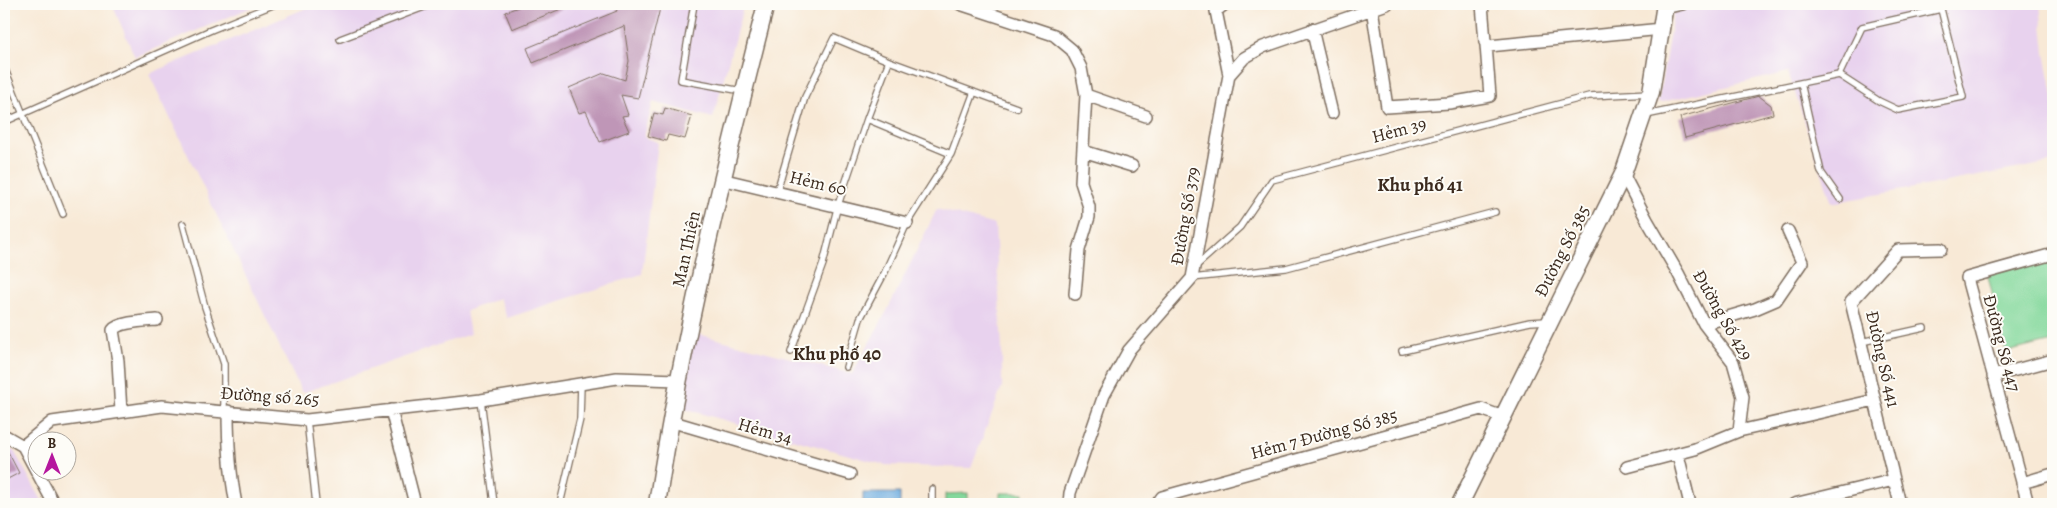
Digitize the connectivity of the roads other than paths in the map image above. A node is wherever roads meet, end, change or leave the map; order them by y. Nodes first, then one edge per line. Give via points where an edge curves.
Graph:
1 (275, 4) edge
2 (432, 4) edge
3 (694, 4) edge
4 (766, 4) edge
5 (960, 4) edge
6 (1224, 4) edge
7 (1387, 4) edge
8 (1482, 4) edge
9 (1682, 4) edge
10 (1665, 6) edge
11 (1940, 6) edge
12 (1372, 8) junction
13 (994, 9) edge
14 (1312, 29) junction
15 (1662, 29) junction
16 (340, 39) dead end
17 (1486, 45) junction
18 (888, 61) junction
19 (4, 67) edge
20 (1839, 74) junction
21 (1229, 76) junction
22 (1801, 83) junction
23 (744, 92) junction
24 (974, 92) junction
25 (1651, 92) junction
26 (1086, 95) junction
27 (1017, 108) dead end
28 (23, 114) junction
29 (1332, 114) dead end
30 (1146, 116) dead end
31 (1644, 116) junction
32 (867, 119) junction
33 (4, 122) edge
34 (1083, 150) junction
35 (952, 154) junction
36 (1132, 166) dead end
37 (1623, 174) junction
38 (721, 179) junction
39 (777, 192) junction
40 (1840, 199) dead end
41 (838, 205) junction
42 (1495, 212) dead end
43 (63, 214) dead end
44 (907, 223) junction
45 (183, 224) dead end
46 (1788, 231) dead end
47 (1940, 249) dead end
48 (2053, 254) edge
49 (1193, 273) junction
50 (1075, 294) dead end
51 (157, 320) dead end
52 (1549, 321) junction
53 (1704, 324) junction
54 (1924, 328) dead end
55 (1861, 342) junction
56 (1402, 351) dead end
57 (791, 352) dead end
58 (2053, 360) edge
59 (846, 367) dead end
60 (1993, 376) junction
61 (678, 380) junction
62 (581, 383) junction
63 (480, 400) junction
64 (1875, 400) junction
65 (391, 410) junction
66 (226, 411) junction
67 (121, 412) junction
68 (1503, 417) junction
69 (306, 420) junction
70 (670, 421) junction
71 (1739, 431) junction
72 (4, 436) edge
73 (23, 446) junction
74 (1678, 454) junction
75 (1627, 467) dead end
76 (850, 474) dead end
77 (2053, 474) edge
78 (1894, 480) junction
79 (2022, 483) junction
80 (932, 489) dead end
81 (54, 504) edge
82 (236, 504) edge
83 (316, 504) edge
84 (415, 504) edge
85 (494, 504) edge
86 (560, 504) edge
87 (657, 504) edge
88 (932, 504) edge
89 (1069, 504) edge
90 (1156, 504) edge
91 (1460, 504) edge
92 (1690, 504) edge
93 (1794, 504) edge
94 (1900, 504) edge
95 (2028, 504) edge

1 - 28 lane
2 - 16 lane
3 - 23 lane via 681,80
4 - 23 street, Man Thiện
5 - 13 street
6 - 21 street via 1216,11
7 - 12 street
8 - 17 street
9 - 10 street
10 - 15 street, Đường Số 385
11 - 20 lane via 1862,27
11 - 20 lane via 1963,97 1898,110
12 - 14 street
12 - 17 street via 1387,107 1449,103 1490,96
13 - 26 street via 1054,35 1072,50 1081,68
14 - 21 street via 1263,47 1244,58
14 - 29 street
15 - 17 street
15 - 25 street, Đường Số 385
18 - 24 lane
18 - 32 lane
18 - 39 lane via 834,38 805,98
19 - 28 lane
20 - 22 lane
21 - 49 street, Đường Số 379
22 - 31 lane
22 - 40 lane via 1821,172
23 - 38 street, Man Thiện
24 - 27 lane
24 - 35 lane
25 - 31 street, Đường Số 385
25 - 49 lane, Hẻm 39 via 1588,96 1272,180 1240,227
26 - 30 street
26 - 34 street
28 - 33 lane
28 - 43 lane
31 - 37 street, Đường Số 385
32 - 35 lane
32 - 41 lane
34 - 36 street
34 - 50 street via 1081,182 1088,217 1079,250
35 - 44 lane
37 - 52 street, Đường Số 385
37 - 53 street, Đường Số 429
38 - 39 street, Hẻm 60
38 - 61 street, Man Thiện
39 - 41 street, Hẻm 60
41 - 44 street, Hẻm 60
41 - 57 lane via 823,264
42 - 49 lane via 1286,268
44 - 59 lane via 860,319
45 - 66 lane via 224,364
46 - 53 street via 1802,262 1776,300
47 - 55 street, Đường Số 441 via 1898,250 1851,302
48 - 60 street, Đường Số 447 via 1966,278
49 - 89 street, Đường Số 379 via 1128,350 1104,395
51 - 67 street via 121,325 113,330
52 - 56 lane via 1530,322
52 - 68 street, Đường Số 385
53 - 71 street, Đường Số 429 via 1733,362 1743,397
54 - 55 lane
55 - 64 street, Đường Số 441
58 - 60 street
60 - 79 street, Đường Số 447
61 - 62 street, Đường số 265 via 617,378
61 - 70 street, Man Thiện
62 - 63 street, Đường số 265
62 - 86 lane via 580,419
63 - 65 street, Đường số 265
63 - 85 lane
64 - 71 street
64 - 78 street, Đường Số 441
65 - 69 street, Đường số 265
65 - 84 street
66 - 67 street, Đường số 265 via 162,406
66 - 69 street, Đường số 265
66 - 82 street
67 - 73 street, Đường số 265 via 52,422
68 - 90 street, Hẻm 7 Đường Số 385 via 1481,409 1162,497
68 - 91 street, Đường Số 385
69 - 83 lane
70 - 76 street, Hẻm 34
70 - 87 street, Man Thiện
71 - 74 street
72 - 73 street
73 - 81 street
74 - 75 street
74 - 92 street
77 - 79 street
78 - 93 street
78 - 94 street, Đường Số 441
79 - 95 street, Đường Số 447
80 - 88 lane

